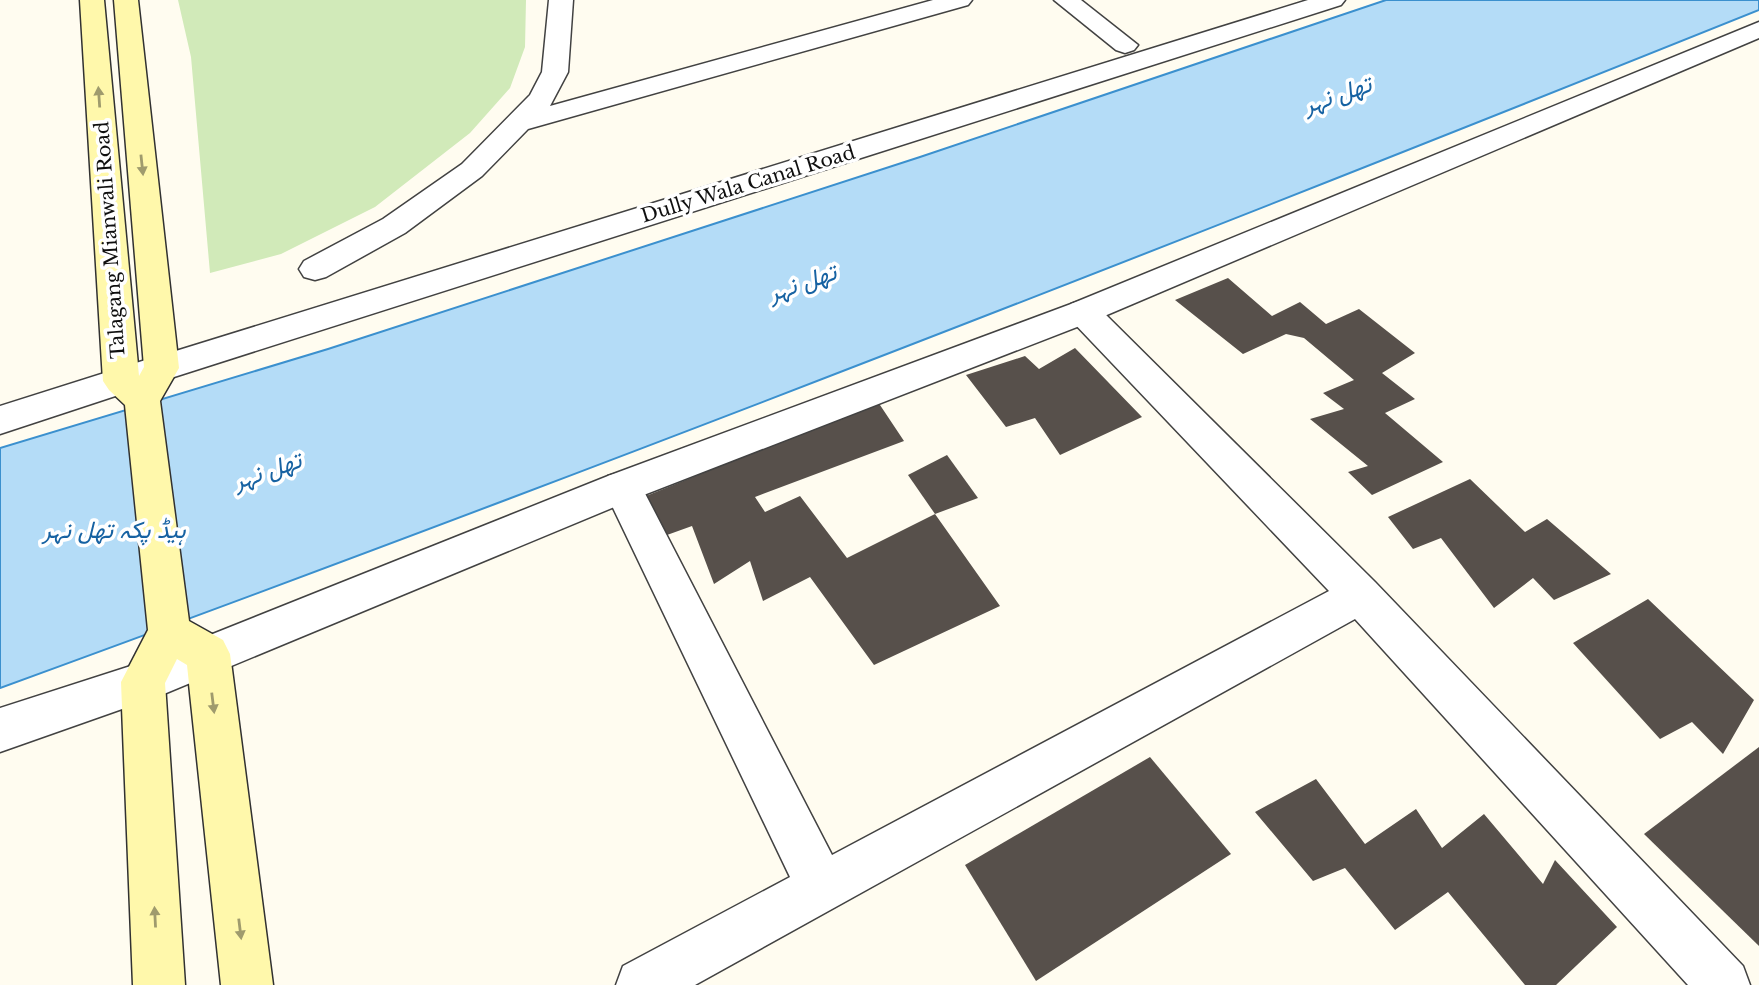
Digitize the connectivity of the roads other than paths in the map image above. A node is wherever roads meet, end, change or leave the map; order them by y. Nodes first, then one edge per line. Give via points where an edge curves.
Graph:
1 (92, 0) edge
2 (125, 0) edge
3 (561, 0) edge
4 (960, 0) edge
5 (1066, 0) edge
6 (1333, 0) edge
7 (1759, 29) edge
8 (1125, 45) dead end
9 (514, 124) junction
10 (315, 269) dead end
11 (1083, 312) junction
12 (142, 383) junction
13 (0, 420) edge
14 (622, 487) junction
15 (1360, 595) junction
16 (188, 643) junction
17 (143, 682) junction
18 (0, 730) edge
19 (822, 889) junction
20 (159, 985) edge
21 (247, 985) edge
22 (642, 985) edge
23 (1724, 985) edge

12 -> 1 main road, Talagang Mianwali Road
2 -> 12 main road, Talagang Mianwali Road
3 - 9 street via 555,72 541,99
4 - 9 street
5 - 8 street
6 - 12 street, Dully Wala Canal Road
7 - 11 street
9 - 10 street via 472,170 394,226
11 - 14 street
11 - 15 street
12 - 13 street, Dully Wala Canal Road
12 - 16 main road
14 - 16 street
14 - 19 street
15 - 19 street
15 - 23 street
16 - 17 main road
16 -> 21 main road
17 - 18 street
20 -> 17 main road
19 - 22 street

